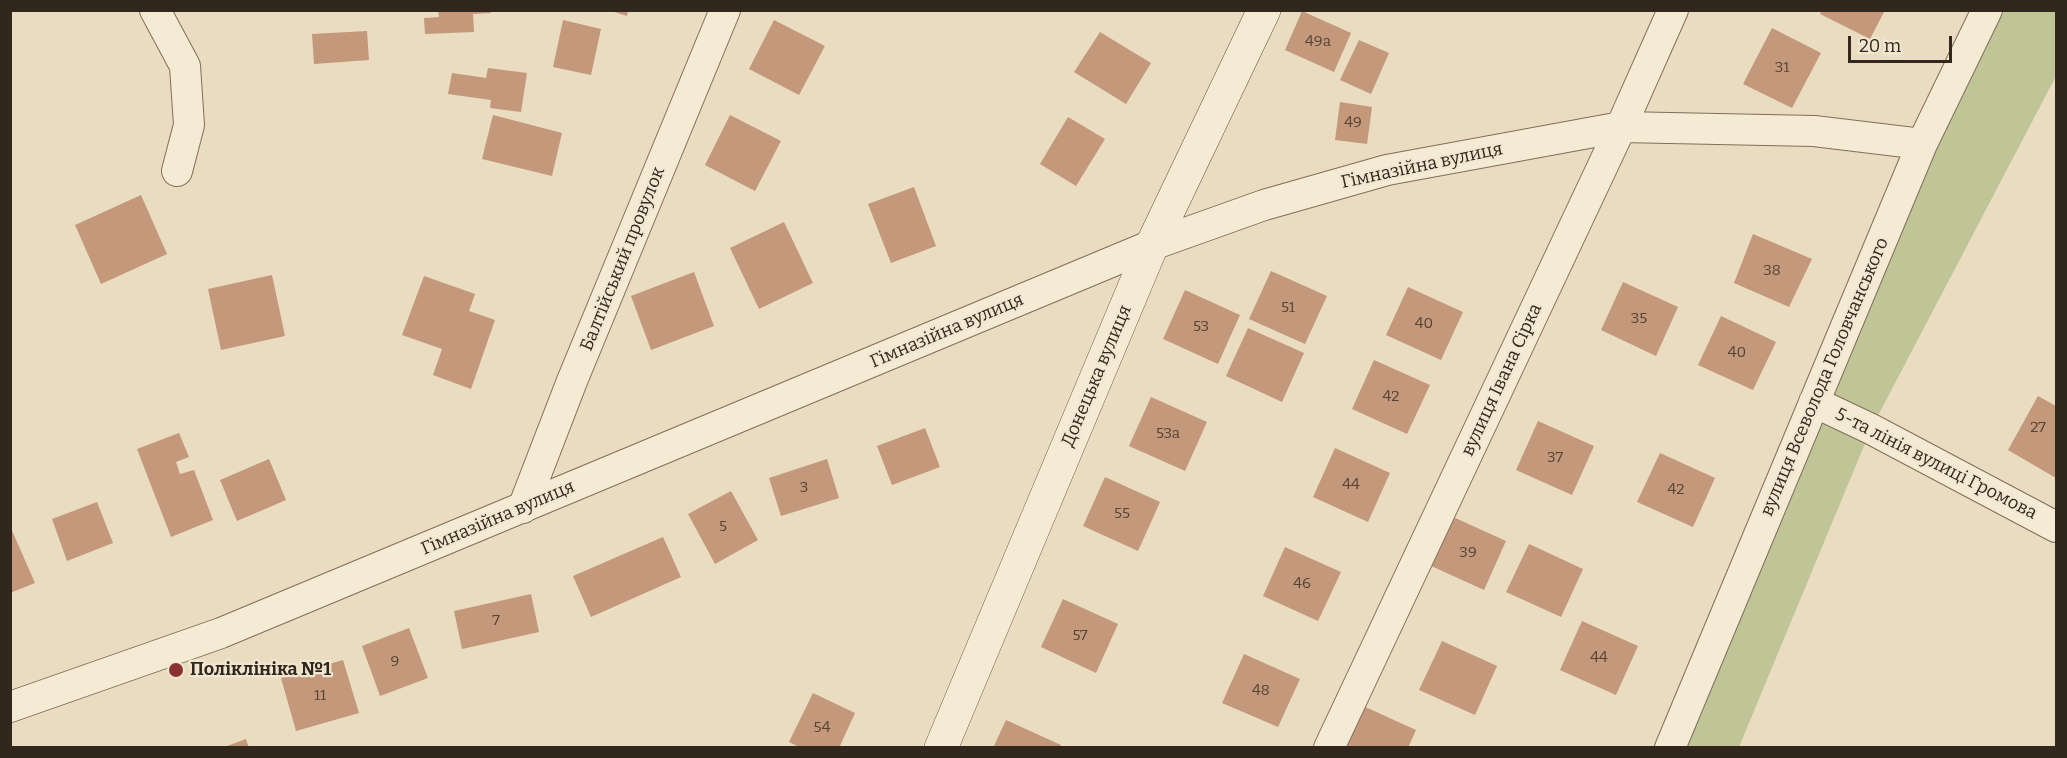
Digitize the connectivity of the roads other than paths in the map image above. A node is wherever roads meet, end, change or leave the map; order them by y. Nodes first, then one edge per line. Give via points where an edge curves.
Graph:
1 (155, 10) edge
2 (725, 10) edge
3 (1264, 10) edge
4 (1673, 10) edge
5 (1987, 10) edge
6 (1621, 128) junction
7 (1922, 144) junction
8 (177, 171) dead end
9 (1152, 245) junction
10 (1814, 402) junction
11 (523, 508) junction
12 (2056, 527) edge
13 (10, 706) edge
14 (941, 747) edge
15 (1329, 747) edge
16 (1670, 747) edge

1 - 8 street via 185,66 189,125
2 - 11 street, Балтійський провулок
3 - 9 street, Донецька вулиця
4 - 6 street, вулиця Івана Сірка
5 - 7 street, вулиця Всеволода Головчанського
6 - 7 street, Гімназійна вулиця via 1814,131
6 - 9 street, Гімназійна вулиця via 1387,170 1264,205
6 - 15 street, вулиця Івана Сірка
7 - 10 street, вулиця Всеволода Головчанського
9 - 11 street, Гімназійна вулиця
9 - 14 street, Донецька вулиця
10 - 12 street, 5-та лінія вулиці Громова
10 - 16 street, вулиця Всеволода Головчанського
11 - 13 street, Гімназійна вулиця via 221,633

